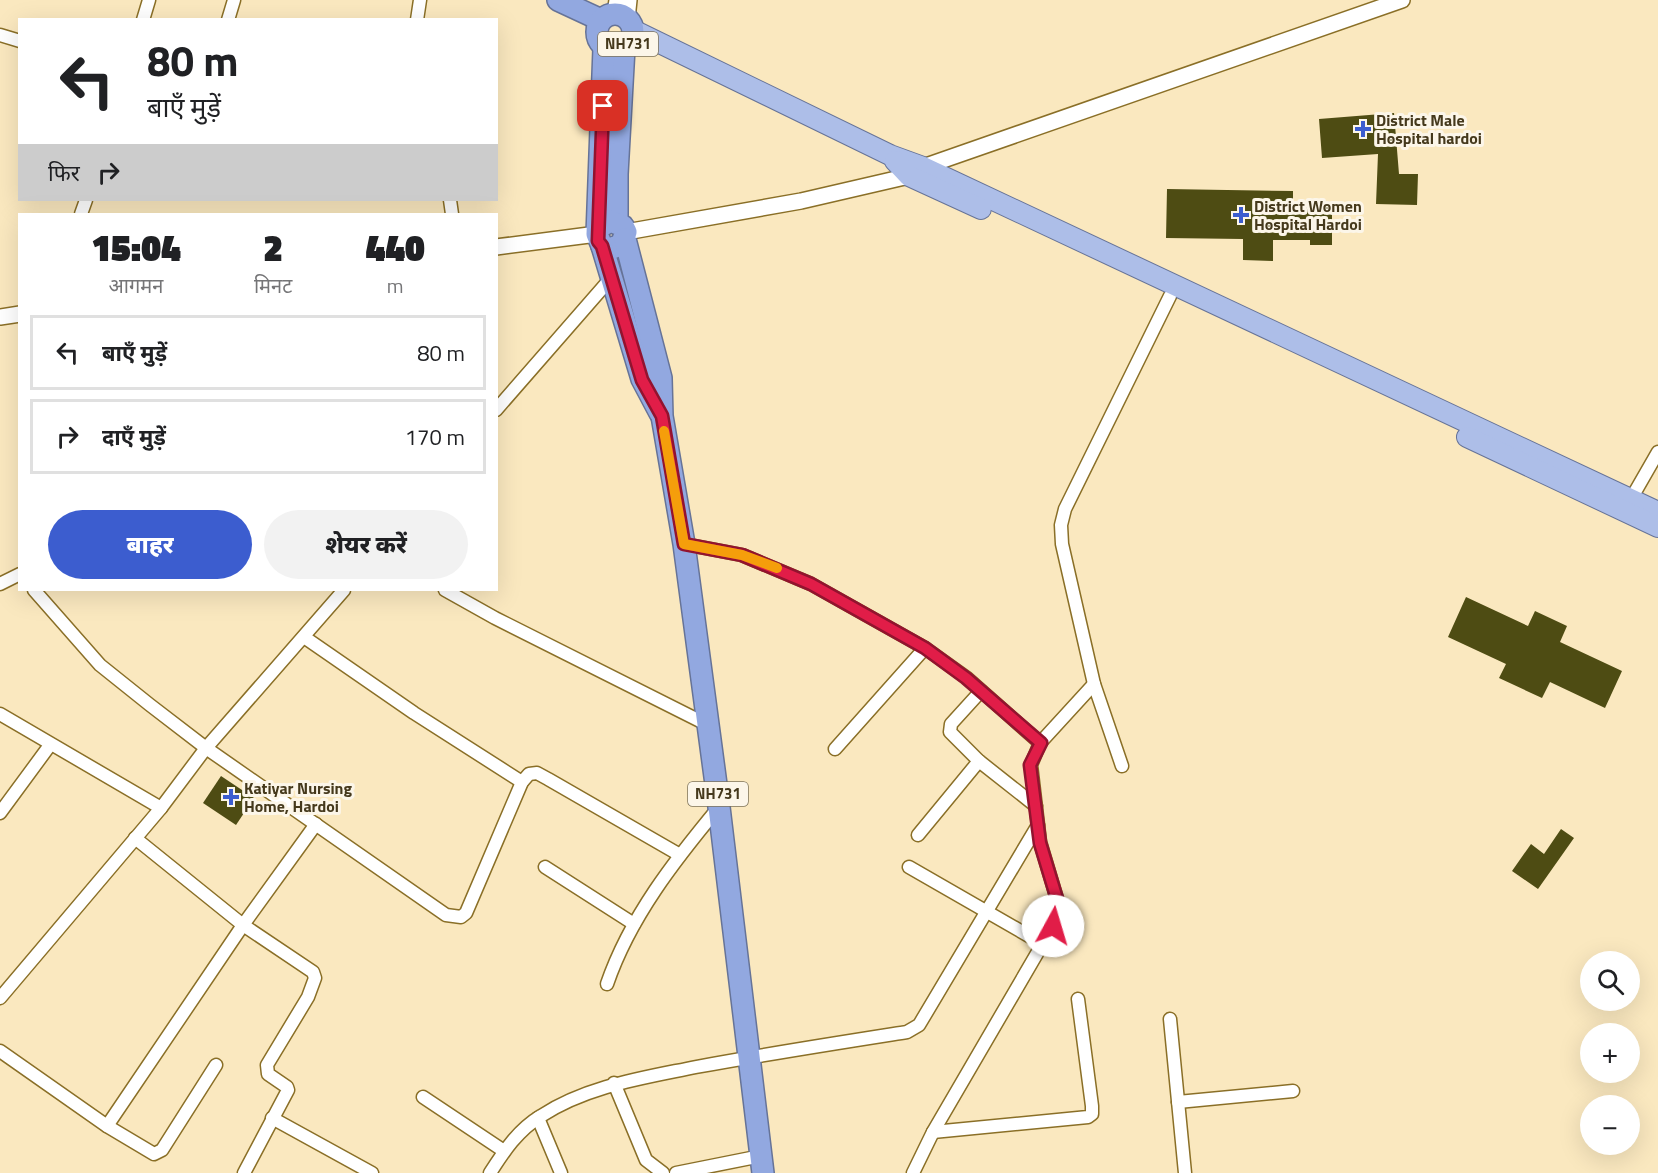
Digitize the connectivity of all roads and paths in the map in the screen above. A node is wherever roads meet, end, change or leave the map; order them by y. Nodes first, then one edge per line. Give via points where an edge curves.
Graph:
1 (134, 0) edge
2 (234, 0) edge
3 (420, 0) edge
4 (558, 0) edge
5 (1402, 0) edge
6 (149, 2) edge
7 (144, 18) edge
8 (229, 18) edge
9 (417, 18) edge
10 (619, 22) edge
11 (0, 35) edge
12 (18, 40) edge
13 (916, 171) junction
14 (611, 234) junction
15 (498, 247) edge
16 (612, 277) junction
17 (1170, 296) junction
18 (18, 314) edge
19 (0, 317) edge
20 (498, 408) edge
21 (662, 416) junction
22 (1658, 452) edge
23 (1631, 499) junction
24 (1658, 512) edge
25 (1658, 527) edge
26 (684, 544) junction
27 (18, 575) edge
28 (0, 584) edge
29 (35, 591) edge
30 (344, 591) edge
31 (447, 591) edge
32 (304, 637) junction
33 (925, 648) junction
34 (1094, 684) junction
35 (981, 691) junction
36 (0, 714) edge
37 (708, 725) junction
38 (1041, 743) junction
39 (50, 745) junction
40 (206, 748) junction
41 (834, 748) dead end
42 (979, 761) junction
43 (1122, 766) dead end
44 (522, 782) junction
45 (1036, 806) junction
46 (719, 807) junction
47 (161, 808) junction
48 (0, 813) edge
49 (316, 824) junction
50 (1038, 825) junction
51 (918, 835) dead end
52 (135, 838) junction
53 (680, 855) junction
54 (545, 867) dead end
55 (909, 867) dead end
56 (986, 912) junction
57 (634, 924) junction
58 (243, 925) junction
59 (1043, 944) junction
60 (607, 984) dead end
61 (0, 998) edge
62 (1078, 999) dead end
63 (1170, 1019) dead end
64 (0, 1051) edge
65 (748, 1057) junction
66 (216, 1065) dead end
67 (614, 1083) junction
68 (1293, 1090) dead end
69 (423, 1097) dead end
70 (1179, 1102) junction
71 (272, 1118) junction
72 (538, 1118) junction
73 (107, 1126) junction
74 (933, 1132) junction
75 (504, 1151) junction
76 (762, 1164) edge
77 (244, 1173) edge
78 (372, 1173) edge
79 (490, 1173) edge
80 (561, 1173) edge
81 (663, 1173) edge
82 (676, 1173) edge
83 (913, 1173) edge
84 (1185, 1173) edge

1 - 6 street
2 - 8 street
3 - 9 street
4 - 10 highway, NH731
5 - 13 street
6 - 7 street
10 - 13 main road
10 - 14 highway, NH731
11 - 12 street
13 - 14 street via 801,201
13 - 17 main road
13 - 23 main road
14 - 15 street
14 - 16 highway, NH731
14 - 21 highway, NH731 via 661,378
16 - 20 street
16 - 21 highway, NH731 via 642,380
17 - 25 main road
17 - 34 street via 1065,509 1061,525
18 - 19 street
21 - 26 highway, NH731
22 - 23 street
23 - 24 main road
26 - 33 street via 742,555 774,567
26 - 37 highway, NH731
27 - 28 street
29 - 40 street via 100,665
30 - 32 street
31 - 37 street
32 - 40 street
32 - 44 street
33 - 35 street
33 - 41 street
34 - 38 street
34 - 43 street
35 - 38 street
35 - 42 street via 951,724 950,732
36 - 39 street
37 - 46 highway, NH731
38 - 45 street via 1030,765
39 - 47 street
39 - 48 street
40 - 47 street
40 - 49 street
42 - 45 street
42 - 51 street
44 - 49 street via 461,917 446,915 431,906
44 - 53 street via 529,774 537,774
45 - 50 street
46 - 53 street
46 - 65 highway, NH731
47 - 52 street
49 - 58 street
50 - 56 street
50 - 59 street via 1057,899 1053,926
52 - 58 street
52 - 61 street
53 - 57 street
54 - 57 street
55 - 56 street
56 - 59 street
56 - 65 street via 919,1025 907,1032
57 - 60 street
58 - 71 street via 313,972 315,978 308,997 267,1065 268,1074 288,1090
58 - 73 street
59 - 74 street
62 - 74 street via 1092,1114
63 - 70 street
64 - 73 street
65 - 67 street
65 - 76 highway, NH731
66 - 73 street via 158,1154
67 - 72 street
67 - 81 street via 646,1160
68 - 70 street
69 - 75 street
70 - 84 street
71 - 77 street
71 - 78 street
72 - 75 street
72 - 80 street
74 - 83 street
75 - 79 street
76 - 82 street

